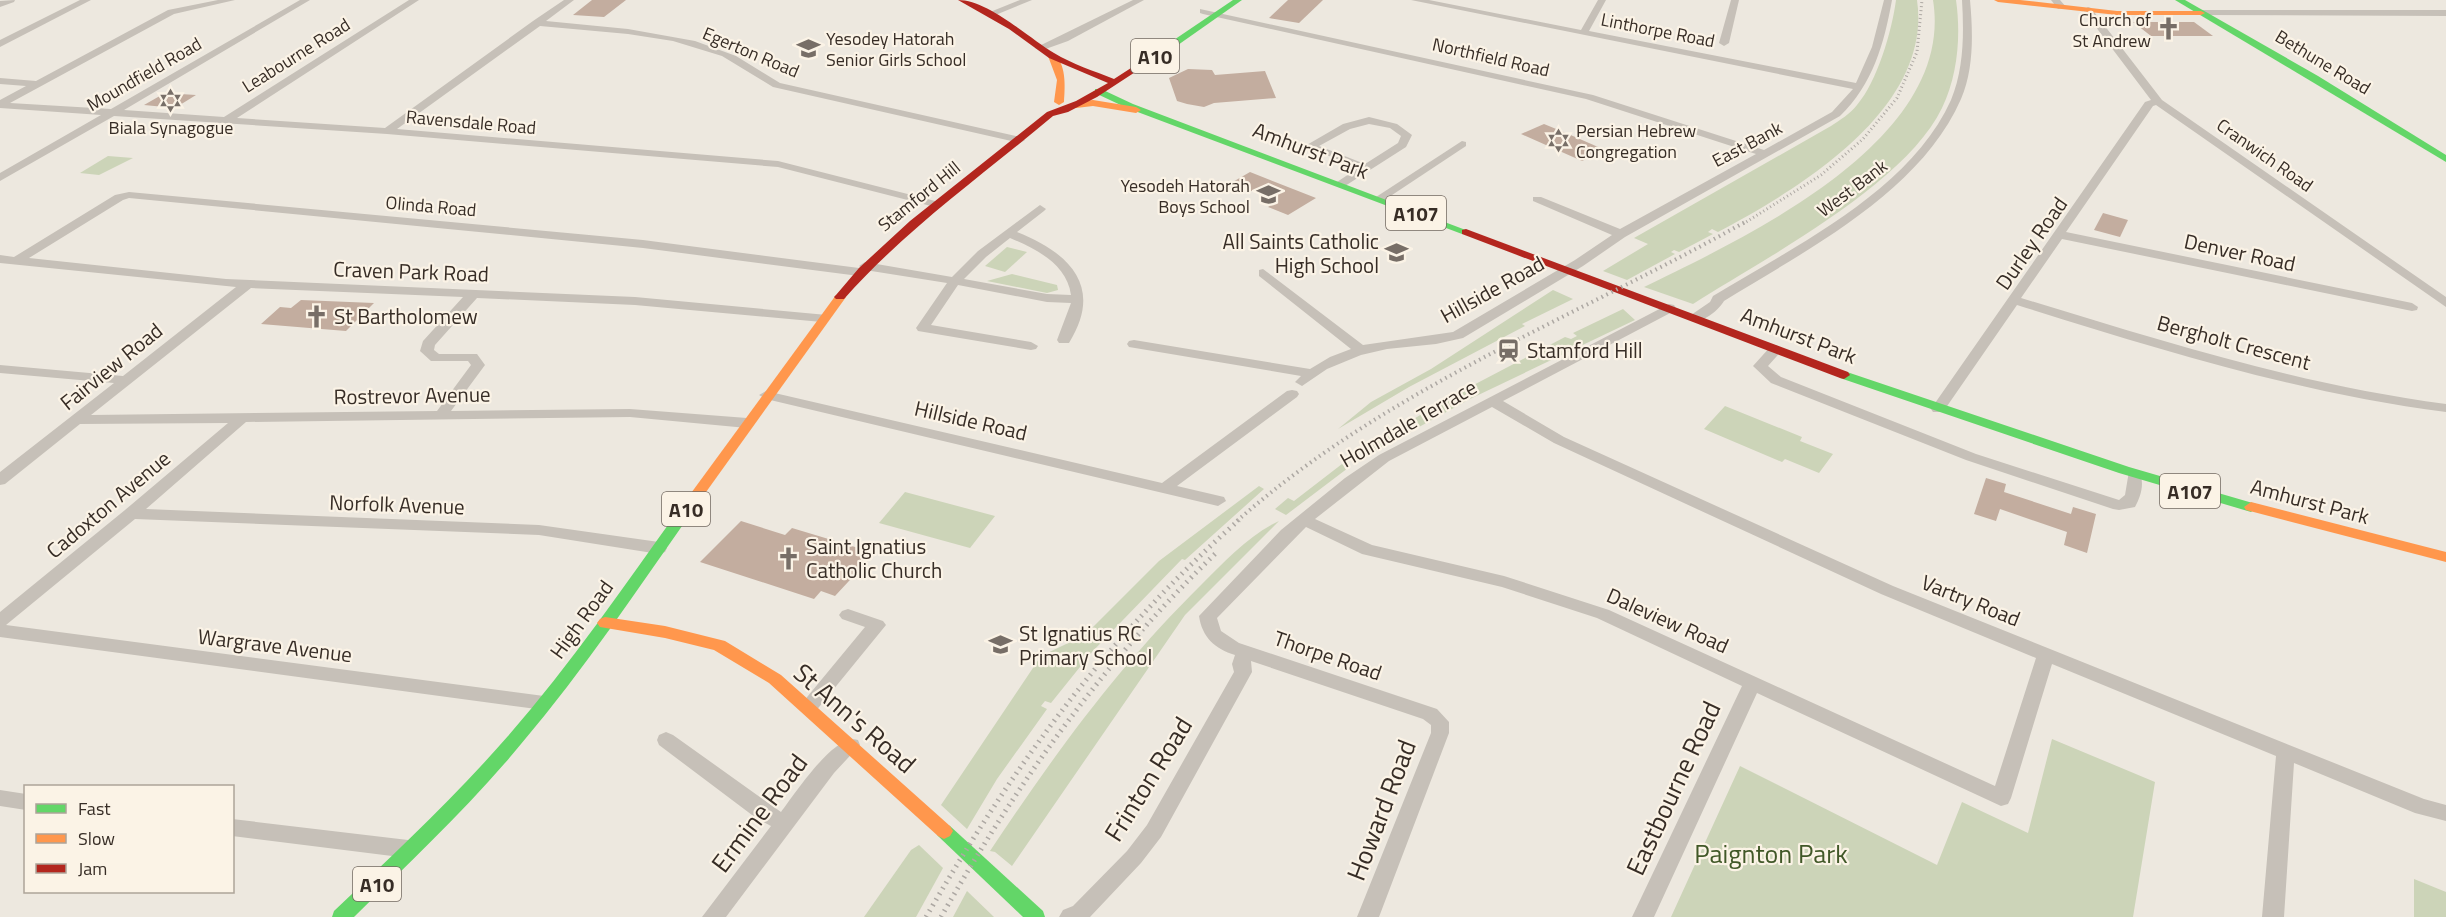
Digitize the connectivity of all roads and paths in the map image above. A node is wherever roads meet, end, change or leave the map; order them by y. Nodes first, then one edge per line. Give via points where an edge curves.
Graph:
1 (11, 0) edge
2 (87, 0) edge
3 (231, 0) edge
4 (306, 0) edge
5 (415, 0) edge
6 (570, 0) edge
7 (962, 0) edge
8 (1028, 0) edge
9 (1140, 0) edge
10 (1223, 0) edge
11 (1238, 0) edge
12 (1415, 0) edge
13 (1602, 0) edge
14 (1736, 0) edge
15 (1888, 0) edge
16 (1966, 0) edge
17 (1998, 0) edge
18 (2179, 0) edge
19 (194, 3) edge
20 (2388, 3) dead end
21 (0, 4) edge
22 (2058, 4) edge
23 (2088, 10) junction
24 (1203, 11) junction
25 (2402, 12) junction
26 (2446, 13) edge
27 (990, 14) junction
28 (1220, 14) junction
29 (2203, 14) junction
30 (536, 23) junction
31 (1584, 32) junction
32 (1186, 36) junction
33 (0, 44) edge
34 (1041, 48) junction
35 (1716, 58) junction
36 (1057, 60) junction
37 (1101, 68) junction
38 (0, 81) edge
39 (1112, 82) junction
40 (38, 84) junction
41 (1084, 84) junction
42 (1859, 87) junction
43 (1098, 91) junction
44 (1059, 102) junction
45 (2158, 102) junction
46 (0, 104) edge
47 (1076, 105) junction
48 (1143, 110) junction
49 (113, 112) junction
50 (1050, 114) junction
51 (226, 120) junction
52 (387, 131) junction
53 (1020, 140) junction
54 (1462, 144) dead end
55 (1767, 154) junction
56 (2446, 159) edge
57 (1367, 168) junction
58 (0, 178) edge
59 (1341, 184) junction
60 (1379, 199) junction
61 (1537, 199) dead end
62 (935, 204) junction
63 (1040, 210) dead end
64 (1008, 233) junction
65 (1621, 234) junction
66 (2061, 235) junction
67 (0, 259) edge
68 (16, 261) junction
69 (862, 269) junction
70 (1566, 271) junction
71 (1263, 273) dead end
72 (955, 281) junction
73 (248, 284) junction
74 (473, 294) junction
75 (1077, 299) junction
76 (2015, 300) junction
77 (2446, 303) edge
78 (2412, 307) dead end
79 (1669, 308) junction
80 (822, 318) junction
81 (1696, 318) junction
82 (1064, 340) dead end
83 (1134, 344) dead end
84 (1031, 346) dead end
85 (1776, 349) junction
86 (1362, 351) junction
87 (0, 369) edge
88 (126, 380) junction
89 (1292, 394) dead end
90 (766, 395) junction
91 (1491, 400) junction
92 (2446, 408) edge
93 (1938, 409) junction
94 (441, 416) junction
95 (242, 418) junction
96 (76, 420) junction
97 (747, 423) junction
98 (2134, 475) junction
99 (0, 480) edge
100 (1166, 488) junction
101 (1218, 501) dead end
102 (131, 514) junction
103 (1304, 520) junction
104 (659, 548) junction
105 (2446, 557) edge
106 (848, 615) dead end
107 (0, 621) edge
108 (605, 623) junction
109 (1209, 624) joint
110 (0, 631) edge
111 (1245, 651) junction
112 (2046, 655) junction
113 (1753, 682) junction
114 (544, 703) junction
115 (809, 707) junction
116 (1440, 722) joint
117 (666, 740) dead end
118 (851, 745) junction
119 (2286, 750) junction
120 (0, 798) edge
121 (24, 802) edge
122 (2446, 813) edge
123 (785, 824) junction
124 (234, 827) edge
125 (413, 850) junction
126 (340, 917) edge
127 (713, 917) edge
128 (1036, 917) edge
129 (1070, 917) edge
130 (1368, 917) edge
131 (1642, 917) edge
132 (2273, 917) edge

1 - 21 street
2 - 33 street
3 - 19 street
4 - 49 street, Moundfield Road
5 - 51 street, Leabourne Road
6 - 30 street
7 - 27 main road, A107
8 - 27 street
9 - 34 street
10 - 24 main road, A10
11 - 28 main road, Stamford Hill / A10
12 - 31 street, Linthorpe Road
13 - 31 street
14 - 35 street
15 - 42 street, East Bank via 1880,34
16 - 81 street, West Bank via 1969,39 1962,80 1950,110 1926,144 1897,178 1865,204 1718,299
17 - 22 main road
18 - 29 main road, Bethune Road
19 - 40 street
20 - 25 street
22 - 23 main road
23 - 29 main road
23 - 45 street, Cranwich Road
24 - 28 street, Northfield Road
24 - 32 main road, A10 via 1164,34
25 - 26 street
25 - 29 street
27 - 34 main road, A107
28 - 32 main road, Stamford Hill / A10
28 - 55 street, Northfield Road via 1589,97
29 - 56 main road, Bethune Road
30 - 52 street
30 - 53 street, Egerton Road via 644,34 695,44 740,62 777,85
31 - 35 street, Linthorpe Road
32 - 39 main road, Stamford Hill / A10
34 - 36 main road, A107
35 - 42 street, Linthorpe Road
36 - 37 main road, A107
36 - 41 main road, A107
36 - 44 main road via 1061,80
37 - 39 main road, A107
37 - 41 main road, Stamford Hill / A10
38 - 40 street
39 - 43 main road, Stamford Hill / A10
39 - 48 main road, Amhurst Park / A107 via 1148,106
40 - 46 street
41 - 43 main road, A107
41 - 44 main road, Stamford Hill / A10
42 - 55 street, East Bank via 1836,114
43 - 47 main road, Stamford Hill / A10
43 - 48 main road, Amhurst Park / A107
44 - 50 main road, Stamford Hill / A10
45 - 66 street, Durley Road via 2149,104
45 - 77 street, Cranwich Road
46 - 49 street, Ravensdale Road
47 - 48 main road, A107
47 - 50 main road, Stamford Hill / A10
48 - 59 main road, Amhurst Park / A107
49 - 51 street, Ravensdale Road
49 - 58 street, Moundfield Road
50 - 53 main road, Stamford Hill / A10
51 - 52 street, Ravensdale Road
52 - 62 street, Ravensdale Road via 778,164
53 - 62 main road, Stamford Hill / A10
54 - 60 street
55 - 65 street, East Bank
57 - 57 street via 1402,145 1407,135 1370,119 1310,146
57 - 59 street
59 - 60 main road, Amhurst Park / A107
60 - 70 main road, Amhurst Park / A107
61 - 65 street
62 - 69 main road, Stamford Hill / A10
63 - 64 street
64 - 72 street
64 - 75 street via 1035,243 1061,263 1076,286
65 - 70 street, East Bank
66 - 76 street, Durley Road
66 - 78 street, Denver Road
67 - 68 street, Craven Park Road
68 - 69 street, Olinda Road via 129,195
68 - 73 street, Craven Park Road
69 - 72 street, Olinda Road
69 - 80 main road, Stamford Hill / A10
70 - 79 main road, Amhurst Park / A107
70 - 86 street, Hillside Road via 1458,335 1439,342 1398,343
71 - 86 street
72 - 75 street, Olinda Road via 1047,298
72 - 84 street via 923,327
73 - 74 street, Craven Park Road
73 - 88 street, Fairview Road
74 - 80 street, Craven Park Road via 657,303
74 - 94 street via 428,344 427,351 436,358 472,357 478,364
75 - 82 street via 1074,319
76 - 92 street, Bergholt Crescent via 2290,380
76 - 93 street, Durley Road
79 - 81 main road, Amhurst Park / A107
79 - 91 street, Holmdale Terrace
80 - 90 main road, High Road / A10
81 - 85 main road, Amhurst Park / A107
83 - 86 street, Hillside Road via 1306,377
85 - 93 main road, Amhurst Park / A107
85 - 98 street via 1761,366 1776,380 1971,457 2119,505 2129,503
87 - 88 street
88 - 96 street, Fairview Road
89 - 100 street
90 - 97 main road, High Road / A10
90 - 100 street, Hillside Road
91 - 103 street, Holmdale Terrace via 1384,458
91 - 112 street, Vartry Road via 1559,440 1650,483 1887,590
93 - 98 main road, Amhurst Park / A107
94 - 95 street, Rostrevor Avenue
94 - 97 street, Rostrevor Avenue via 630,413
95 - 96 street, Rostrevor Avenue
95 - 102 street, Cadoxton Avenue
96 - 99 street, Fairview Road
97 - 104 main road, High Road / A10
98 - 105 main road, Amhurst Park / A107
100 - 101 street, Hillside Road
102 - 104 street, Norfolk Avenue via 539,530
102 - 107 street, Cadoxton Avenue
103 - 109 street, Holmdale Terrace via 1212,609
103 - 113 street, Daleview Road via 1368,550 1504,582 1603,614
104 - 108 main road, High Road / A10
106 - 115 street via 877,625
108 - 114 main road, High Road / A10
108 - 115 main road, St Ann's Road via 718,645 775,679
109 - 111 street, Thorpe Road via 1212,635 1221,642
110 - 114 street, Wargrave Avenue
111 - 116 street, Thorpe Road via 1430,714
111 - 129 street, Frinton Road via 1243,672 1154,831 1090,903
112 - 113 street, Daleview Road via 2001,798
112 - 119 street, Vartry Road
113 - 131 street, Eastbourne Road
114 - 125 main road, High Road / A10 via 479,782
115 - 118 main road, St Ann's Road
116 - 130 street, Howard Road via 1440,733
117 - 123 street
118 - 123 street, Ermine Road via 827,767
118 - 128 main road, St Ann's Road
119 - 122 street, Vartry Road via 2422,807
119 - 132 street
120 - 121 street
123 - 127 street, Ermine Road
124 - 125 street
125 - 126 main road, High Road / A10

